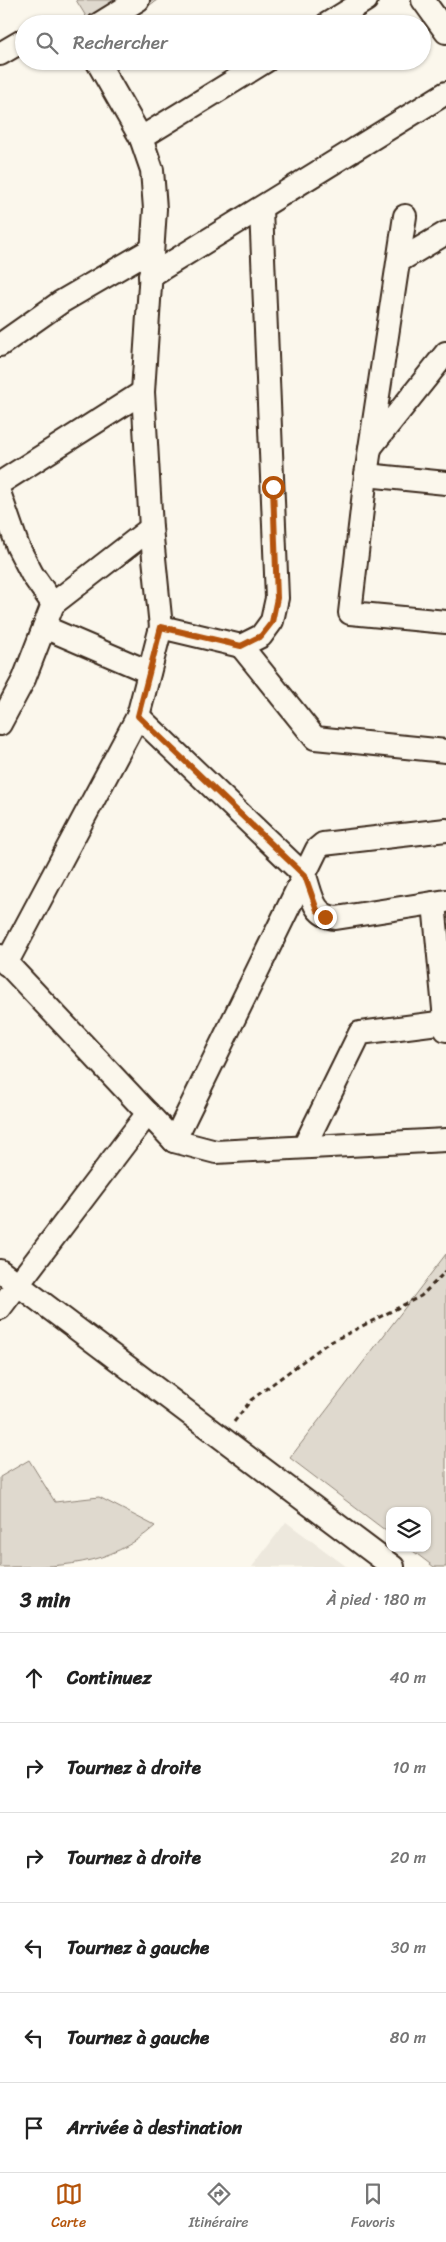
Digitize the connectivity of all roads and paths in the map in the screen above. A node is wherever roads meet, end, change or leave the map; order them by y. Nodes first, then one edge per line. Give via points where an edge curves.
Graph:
1 (138, 0) edge
2 (366, 0) edge
3 (423, 0) edge
4 (114, 15) edge
5 (342, 15) edge
6 (446, 32) edge
7 (15, 45) edge
8 (0, 54) edge
9 (102, 70) edge
10 (251, 70) edge
11 (446, 93) edge
12 (141, 138) junction
13 (261, 209) junction
14 (405, 216) dead end
15 (446, 233) edge
16 (152, 249) junction
17 (399, 261) junction
18 (150, 276) junction
19 (0, 345) edge
20 (446, 354) edge
21 (143, 392) junction
22 (370, 448) junction
23 (366, 475) junction
24 (0, 483) edge
25 (446, 483) edge
26 (0, 494) edge
27 (151, 528) junction
28 (53, 604) junction
29 (446, 622) edge
30 (44, 627) junction
31 (161, 627) junction
32 (241, 646) junction
33 (149, 672) junction
34 (138, 716) junction
35 (0, 724) edge
36 (446, 751) edge
37 (446, 830) edge
38 (305, 876) junction
39 (440, 902) edge
40 (3, 960) edge
41 (446, 1025) edge
42 (148, 1113) junction
43 (446, 1140) edge
44 (174, 1141) junction
45 (304, 1147) junction
46 (446, 1271) edge
47 (9, 1278) edge
48 (0, 1308) edge
49 (222, 1438) junction
50 (393, 1567) edge

1 - 4 street
2 - 5 street
3 - 6 street
7 - 8 street
9 - 12 street
10 - 12 street
11 - 13 street
12 - 16 street via 152,170 155,209
13 - 18 street
13 - 32 street via 277,598 272,622 261,636
14 - 17 street
15 - 17 street
16 - 18 street
16 - 19 street via 61,302
17 - 22 street
18 - 21 street
20 - 22 street
21 - 24 street
21 - 27 street
22 - 23 street
23 - 25 street
23 - 29 street via 350,613
26 - 28 street via 18,547
27 - 28 street
27 - 31 street
28 - 30 street
30 - 33 street
30 - 35 street via 24,679
31 - 32 street
31 - 33 street
32 - 36 street via 315,738
33 - 34 street
34 - 38 street
34 - 40 street
37 - 38 street via 323,844 317,849
38 - 39 street via 317,910 325,917
38 - 44 street
39 - 41 street
40 - 42 street
41 - 45 street via 360,1033
42 - 44 street
42 - 47 street
43 - 45 street
44 - 45 street via 216,1152
46 - 49 path via 422,1296 325,1345 252,1400
47 - 48 street
47 - 49 street
49 - 50 street

